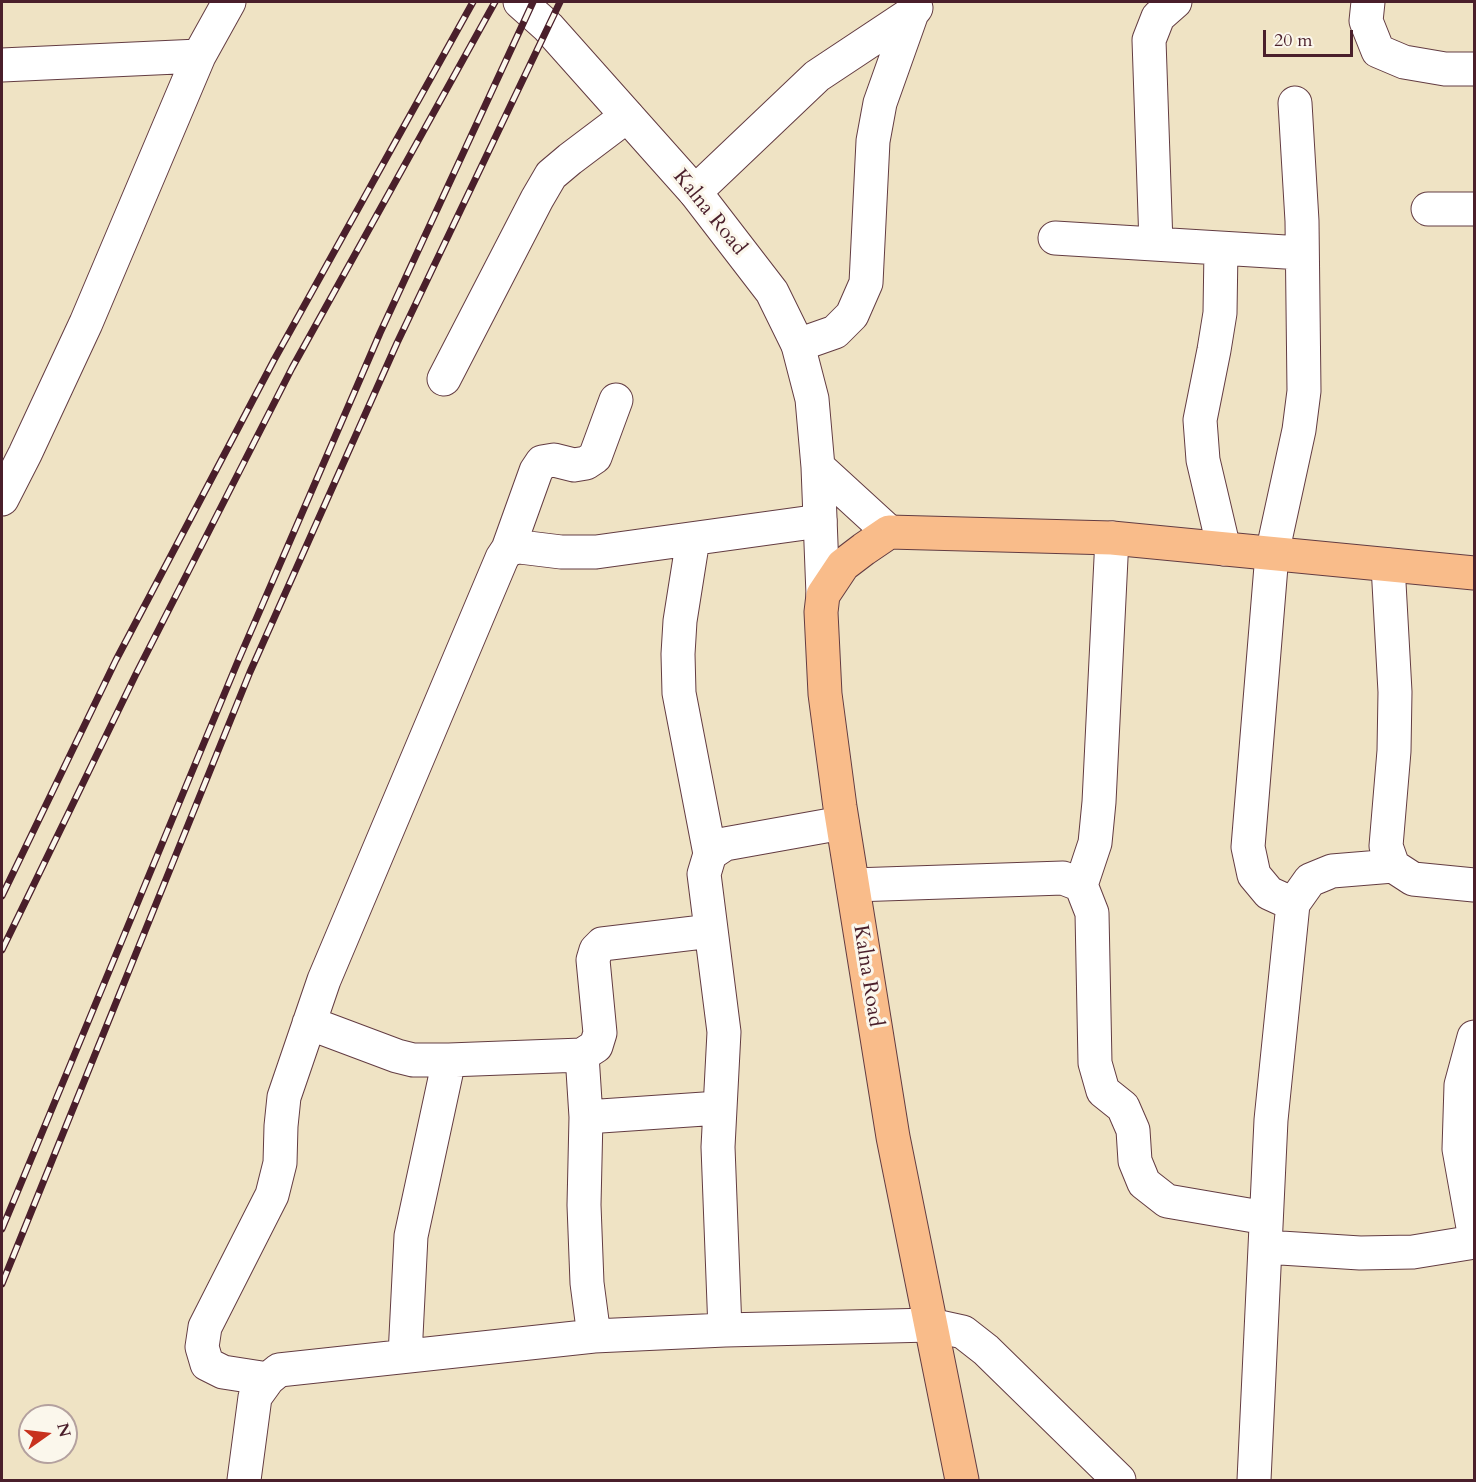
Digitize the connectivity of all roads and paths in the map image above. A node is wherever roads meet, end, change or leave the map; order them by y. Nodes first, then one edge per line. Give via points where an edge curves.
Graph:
1 (229, 2) edge
2 (520, 2) edge
3 (1175, 2) edge
4 (1368, 2) edge
5 (917, 7) edge
6 (200, 56) junction
7 (2, 65) edge
8 (1474, 69) edge
9 (1295, 103) dead end
10 (627, 116) junction
11 (695, 192) junction
12 (1428, 209) dead end
13 (1474, 209) edge
14 (1055, 238) dead end
15 (1156, 244) junction
16 (1221, 249) junction
17 (1302, 253) junction
18 (798, 345) junction
19 (444, 379) dead end
20 (616, 400) dead end
21 (818, 467) junction
22 (2, 499) edge
23 (820, 521) junction
24 (889, 532) junction
25 (1112, 538) junction
26 (693, 540) junction
27 (508, 549) junction
28 (1224, 549) junction
29 (1272, 554) junction
30 (1388, 565) junction
31 (1474, 573) edge
32 (823, 595) junction
33 (842, 823) junction
34 (710, 854) junction
35 (1393, 866) junction
36 (852, 885) junction
37 (1081, 885) junction
38 (1474, 885) edge
39 (1293, 904) junction
40 (711, 931) junction
41 (309, 1023) junction
42 (1474, 1037) edge
43 (582, 1055) junction
44 (449, 1060) junction
45 (719, 1108) junction
46 (586, 1117) junction
47 (1266, 1233) junction
48 (1474, 1233) edge
49 (1474, 1242) edge
50 (931, 1325) junction
51 (725, 1330) junction
52 (594, 1336) junction
53 (405, 1356) junction
54 (268, 1379) junction
55 (244, 1480) edge
56 (962, 1480) edge
57 (1119, 1480) edge
58 (1254, 1480) edge

1 - 6 street
2 - 10 street, Kalna Road via 548,27
3 - 15 street via 1158,17 1149,40
4 - 8 street via 1366,21 1378,51 1404,62
5 - 11 street via 817,76
5 - 18 street via 880,104 873,141 866,283 852,315 835,332
6 - 7 street
6 - 22 street via 86,322
9 - 17 street
10 - 11 street, Kalna Road
10 - 19 street via 551,175
11 - 18 street, Kalna Road via 772,292
12 - 13 street
14 - 15 street
15 - 16 street
16 - 17 street
16 - 28 street via 1220,313 1200,420 1203,460
17 - 29 street via 1304,391
18 - 21 street, Kalna Road via 812,399
20 - 27 street via 596,457 574,465 554,460 542,462
21 - 23 street, Kalna Road
21 - 24 street
23 - 26 street
23 - 32 street, Kalna Road
24 - 25 main road
24 - 32 main road via 843,565
25 - 28 main road
25 - 37 street via 1100,802 1095,843
26 - 27 street via 596,552
26 - 34 street via 680,621 679,693
27 - 41 street via 346,926
28 - 29 main road
29 - 30 main road
29 - 39 street via 1248,847 1254,875 1269,892
30 - 31 main road
30 - 35 street via 1395,692 1386,846
32 - 33 main road, Kalna Road via 825,694
33 - 34 street via 725,844
33 - 36 main road, Kalna Road
34 - 40 street via 704,874
35 - 38 street via 1413,879
35 - 39 street via 1332,871 1310,880
36 - 37 street via 1063,878
36 - 50 main road, Kalna Road via 893,1137
37 - 47 street via 1092,913 1095,1063 1103,1091 1123,1107 1133,1130 1135,1161 1144,1183 1167,1201
39 - 47 street via 1271,1120
40 - 43 street via 602,944 593,960 600,1033 596,1046
40 - 45 street via 724,1032
41 - 44 street via 397,1056
41 - 54 street via 284,1097 280,1163 272,1195 205,1327 202,1347 207,1364 223,1372
42 - 48 street via 1461,1085 1459,1149
43 - 44 street
43 - 46 street
44 - 53 street via 411,1236
45 - 46 street
45 - 51 street
46 - 52 street via 586,1272
47 - 49 street via 1360,1253 1413,1252
47 - 58 street
50 - 51 street
50 - 56 main road, Kalna Road
50 - 57 street via 963,1332 986,1350
51 - 52 street
52 - 53 street
53 - 54 street via 289,1368
54 - 55 street via 255,1397

